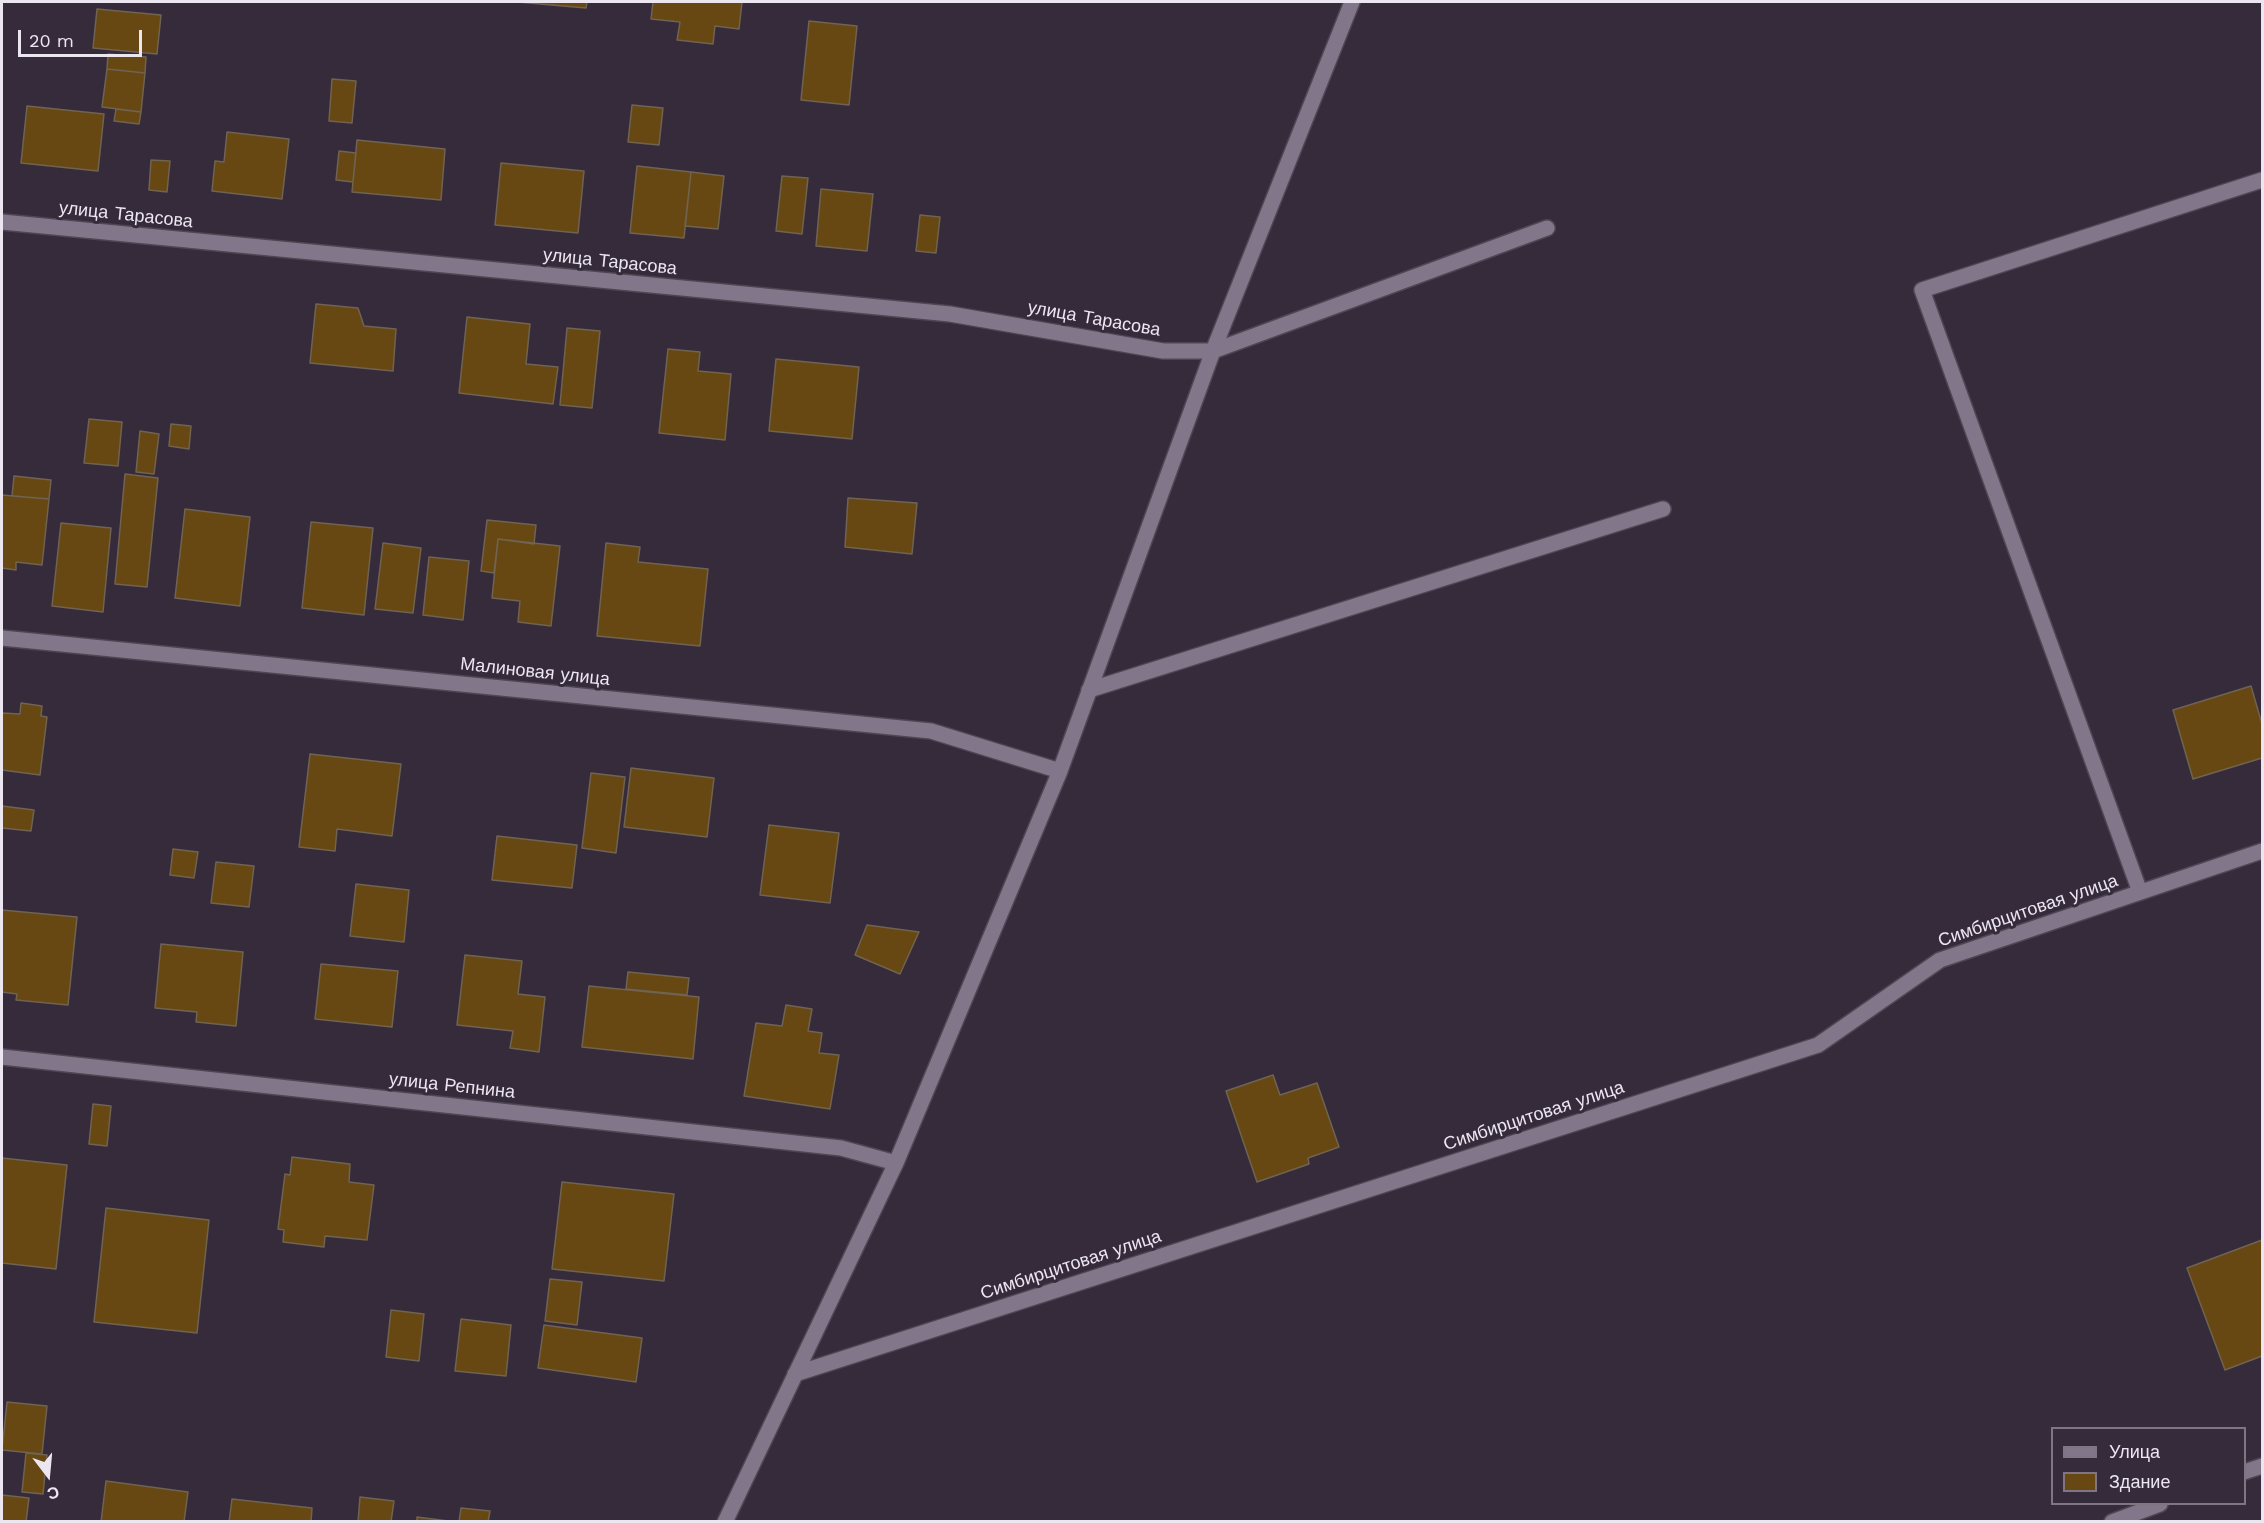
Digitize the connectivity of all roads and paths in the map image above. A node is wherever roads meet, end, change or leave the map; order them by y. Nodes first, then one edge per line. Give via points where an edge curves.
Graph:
1 (1352, 2) edge
2 (2262, 180) edge
3 (2, 222) edge
4 (1547, 228) dead end
5 (1213, 351) junction
6 (1663, 509) dead end
7 (2, 638) edge
8 (1089, 690) junction
9 (1060, 771) junction
10 (2262, 851) edge
11 (2140, 892) junction
12 (2, 1057) edge
13 (896, 1163) junction
14 (795, 1374) junction
15 (2262, 1466) edge
16 (2246, 1471) edge
17 (2155, 1505) edge
18 (725, 1521) edge
19 (2112, 1521) edge

1 - 5 street
2 - 11 street via 1922,290
3 - 5 street, улица Тарасова via 950,314 1163,351
4 - 5 street
5 - 8 street
6 - 8 street
7 - 9 street, Малиновая улица via 931,731
8 - 9 street
9 - 13 street
10 - 11 street, Симбирцитовая улица
11 - 14 street, Симбирцитовая улица via 1940,960 1818,1045
12 - 13 street, улица Репнина via 841,1148
13 - 14 street
14 - 18 street
15 - 16 street
17 - 19 street

